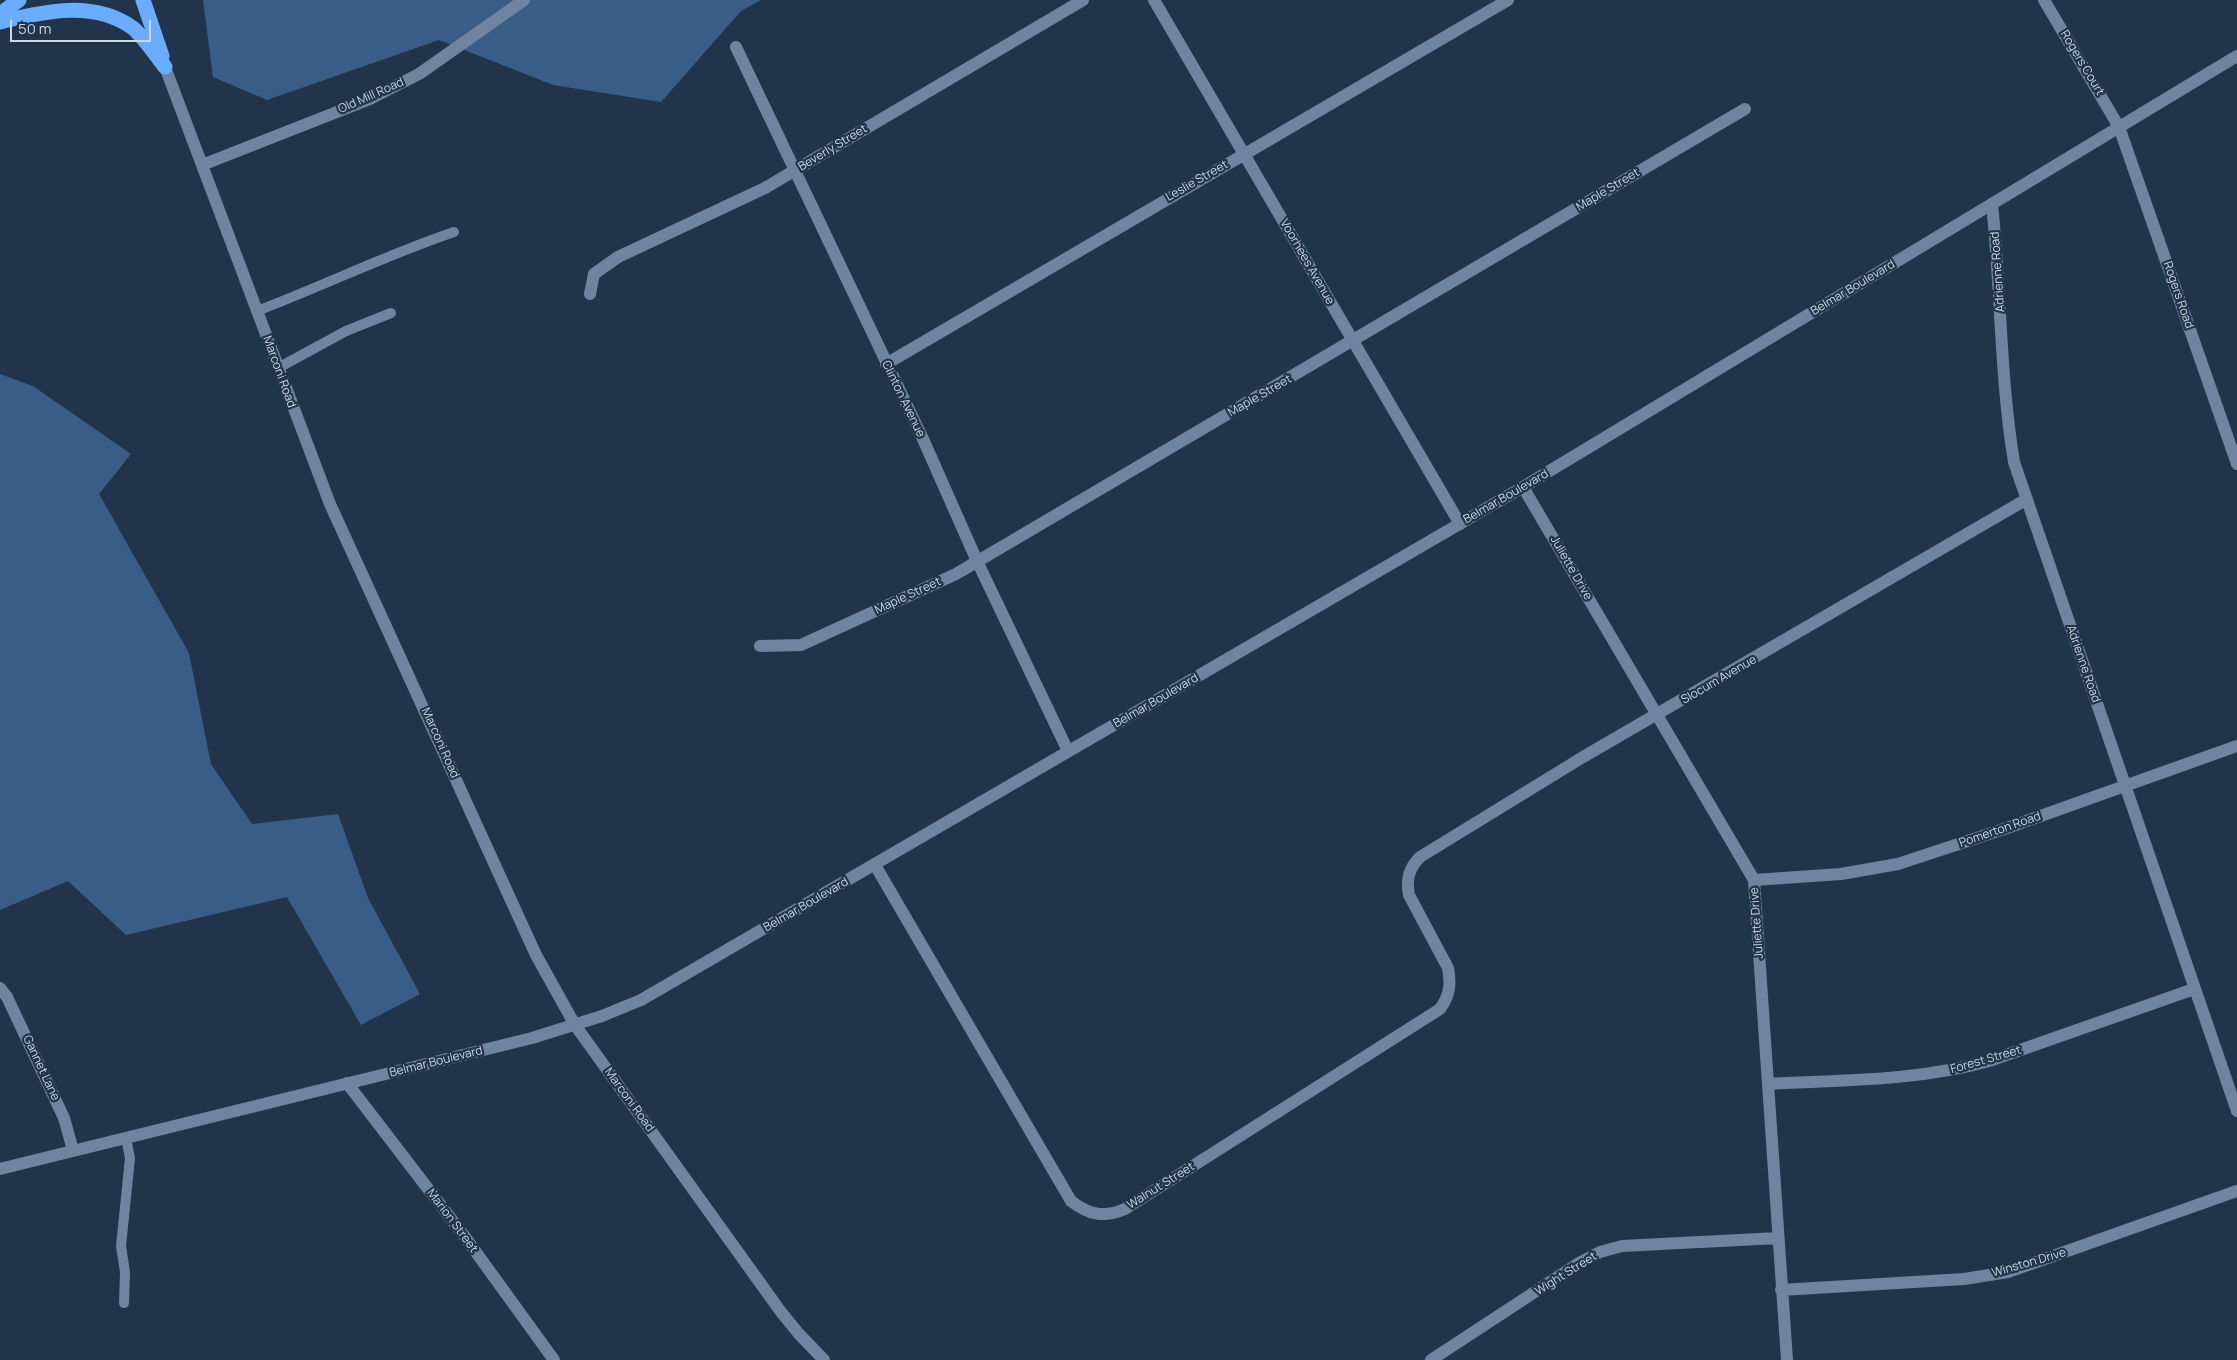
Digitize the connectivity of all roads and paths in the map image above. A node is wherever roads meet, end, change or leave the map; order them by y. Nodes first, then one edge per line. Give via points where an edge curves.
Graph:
1 (19, 0) edge
2 (143, 0) edge
3 (524, 0) edge
4 (1083, 0) edge
5 (1154, 0) edge
6 (1508, 0) edge
7 (2044, 0) edge
8 (0, 14) edge
9 (0, 22) edge
10 (736, 47) dead end
11 (2237, 56) edge
12 (165, 67) junction
13 (1744, 109) dead end
14 (2119, 127) junction
15 (1244, 154) junction
16 (202, 165) junction
17 (794, 172) junction
18 (1992, 204) junction
19 (454, 232) dead end
20 (590, 294) dead end
21 (257, 311) junction
22 (391, 313) dead end
23 (1353, 341) junction
24 (886, 364) junction
25 (278, 368) junction
26 (2237, 464) edge
27 (1523, 487) junction
28 (2027, 499) junction
29 (1460, 524) junction
30 (977, 561) junction
31 (760, 646) dead end
32 (1657, 715) junction
33 (2237, 746) edge
34 (1068, 751) junction
35 (2124, 785) junction
36 (1413, 864) joint
37 (875, 865) junction
38 (1754, 880) junction
39 (0, 988) edge
40 (2194, 989) junction
41 (575, 1025) junction
42 (347, 1083) junction
43 (1768, 1084) junction
44 (2237, 1111) edge
45 (126, 1138) junction
46 (73, 1150) junction
47 (0, 1169) edge
48 (2237, 1191) edge
49 (1778, 1238) junction
50 (1781, 1290) junction
51 (124, 1303) dead end
52 (820, 1359) edge
53 (554, 1360) edge
54 (1431, 1360) edge
55 (1787, 1360) edge

1 - 8 highway
2 - 12 highway
3 - 16 street, Old Mill Road via 419,74 386,91
4 - 17 street, Beverly Street
5 - 15 street, Voorhees Avenue
6 - 15 street, Leslie Street
7 - 14 street, Rogers Court
9 - 12 highway via 71,6 97,10 132,28
10 - 17 street, Clinton Avenue
11 - 14 street, Belmar Boulevard
12 - 16 street, Marconi Road
13 - 23 street, Maple Street
14 - 18 street, Belmar Boulevard
14 - 26 street, Rogers Road
15 - 23 street, Voorhees Avenue
15 - 24 street, Leslie Street
16 - 21 street, Marconi Road
17 - 20 street, Beverly Street via 618,257 594,274
17 - 24 street, Clinton Avenue
18 - 27 street, Belmar Boulevard
18 - 28 street, Adrienne Road via 2008,429 2014,462
19 - 21 lane via 400,250 308,292
21 - 25 street, Marconi Road
22 - 25 lane via 346,331
23 - 29 street, Voorhees Avenue
23 - 30 street, Maple Street
24 - 30 street, Clinton Avenue
25 - 41 street, Marconi Road via 347,542 536,955
27 - 29 street, Belmar Boulevard
27 - 32 street, Juliette Drive
28 - 32 street, Slocum Avenue
28 - 35 street, Adrienne Road
29 - 34 street, Belmar Boulevard
30 - 31 street, Maple Street via 956,574 801,646
30 - 34 street, Clinton Avenue
32 - 36 street, Slocum Avenue
32 - 38 street, Juliette Drive
33 - 35 street, Pomerton Road
34 - 37 street, Belmar Boulevard
35 - 38 street, Pomerton Road via 1898,864 1841,874
35 - 40 street, Adrienne Road
36 - 37 street, Walnut Street via 1408,876 1409,895 1448,968 1451,981 1440,1009 1125,1209 1100,1215 1087,1212 1071,1202
37 - 41 street, Belmar Boulevard via 641,1000
38 - 43 street, Juliette Drive
39 - 46 street, Gannet Lane via 64,1118
40 - 43 street, Forest Street via 1961,1069 1923,1075
40 - 44 street, Adrienne Road
41 - 42 street, Belmar Boulevard
41 - 52 street, Marconi Road via 778,1307
42 - 45 street, Belmar Boulevard
42 - 53 street, Marion Street
43 - 49 street, Juliette Drive
45 - 46 street, Belmar Boulevard
45 - 51 lane via 130,1158 121,1246 125,1272
46 - 47 street, Belmar Boulevard
48 - 50 street, Winston Drive via 2008,1272 1964,1279
49 - 50 street, Juliette Drive
49 - 54 street, Wight Street via 1648,1243 1600,1252
50 - 55 street, Juliette Drive

